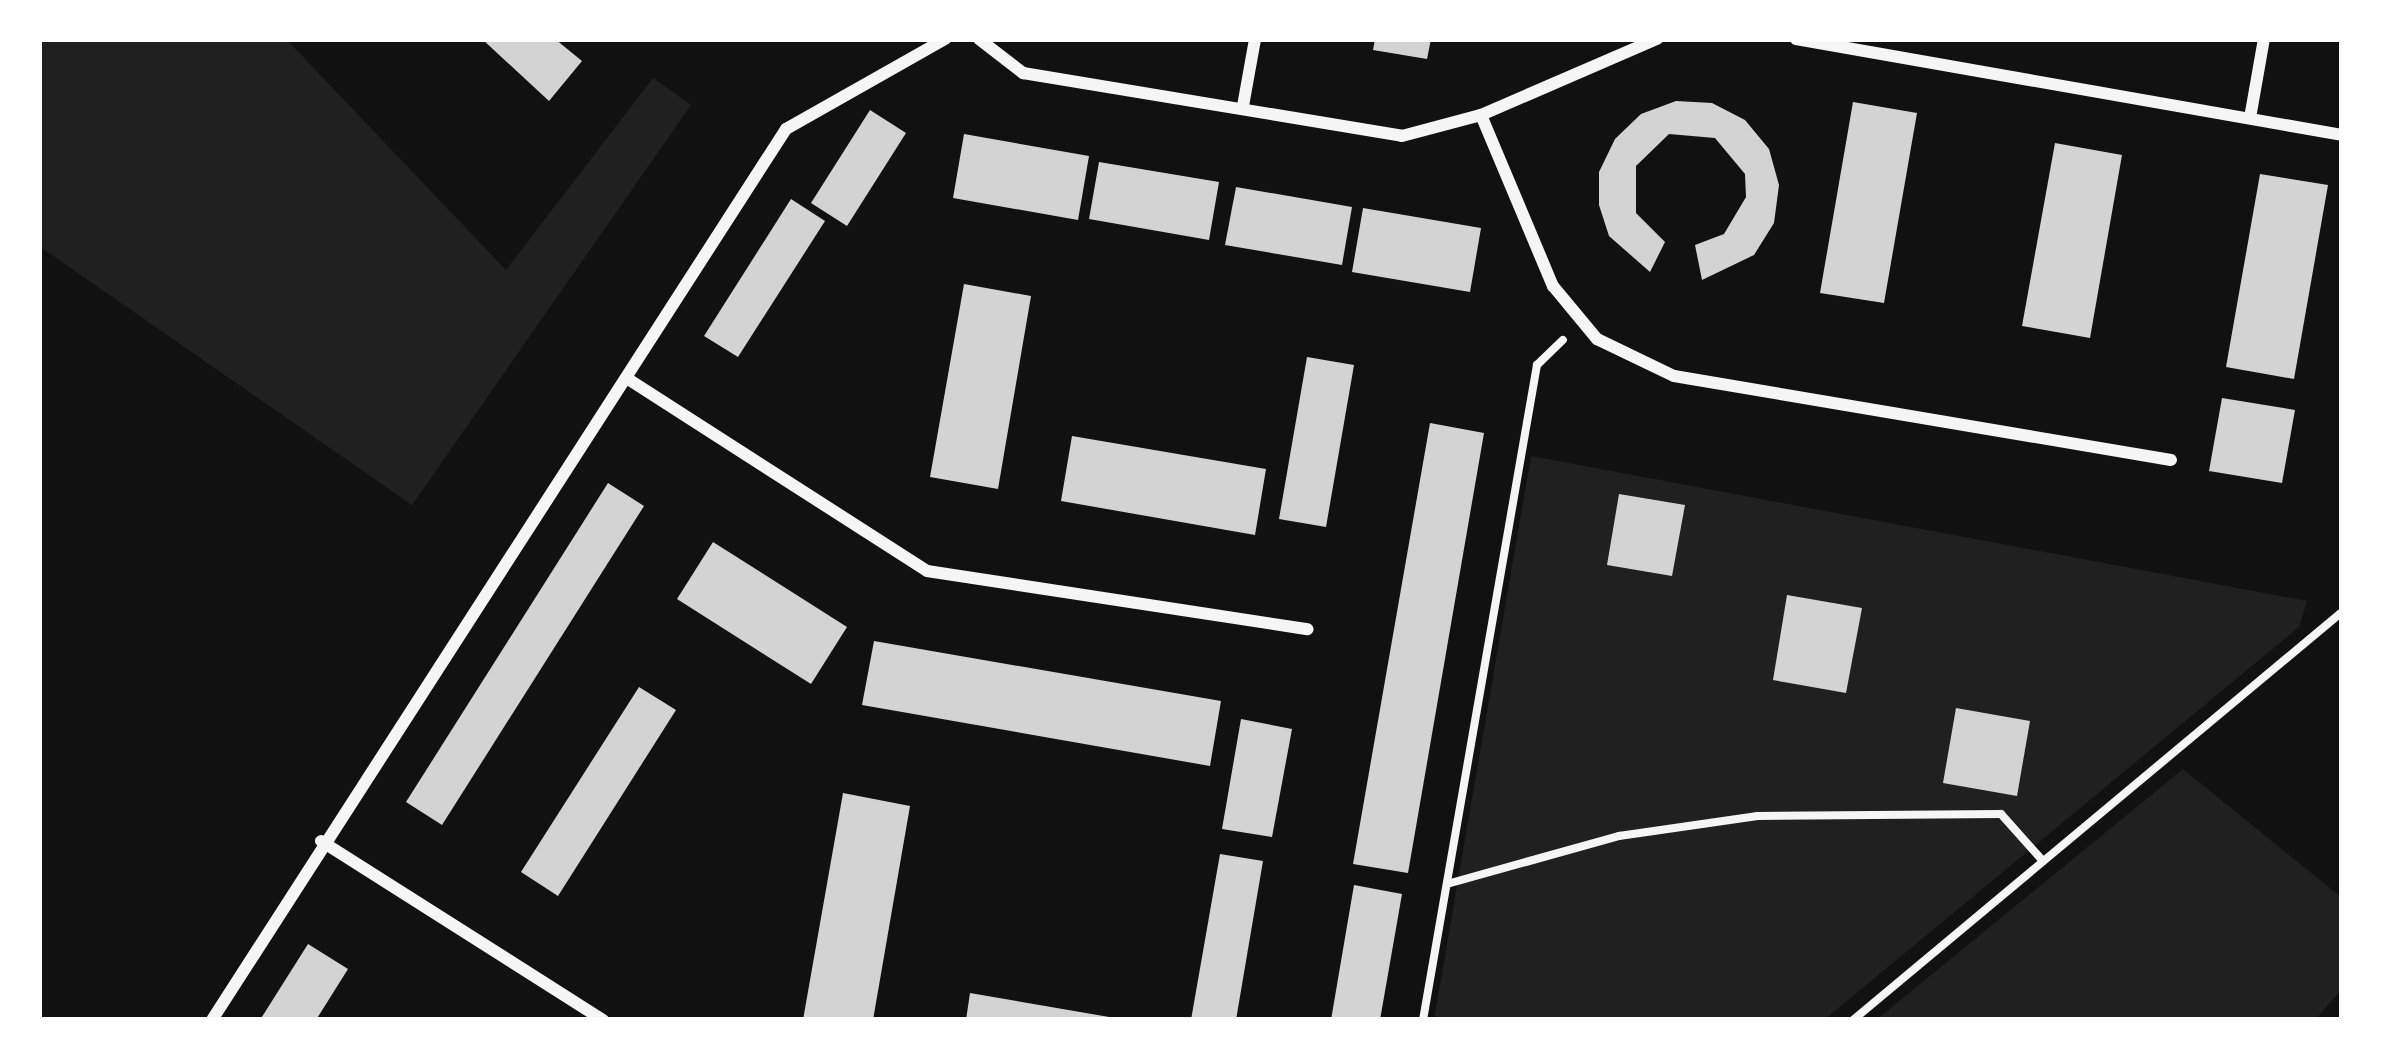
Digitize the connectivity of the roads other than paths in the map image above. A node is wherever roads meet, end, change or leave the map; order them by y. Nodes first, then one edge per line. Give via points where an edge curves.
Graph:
1 (945, 39) edge
2 (979, 39) edge
3 (1255, 39) edge
4 (1657, 39) edge
5 (1796, 39) edge
6 (2264, 39) edge
7 (1243, 106) junction
8 (1481, 115) junction
9 (2250, 118) junction
10 (2342, 135) edge
11 (628, 379) junction
12 (2171, 460) dead end
13 (1308, 629) dead end
14 (321, 841) junction
15 (212, 1020) edge
16 (602, 1020) edge

1 - 11 street via 786,129
2 - 7 street via 1023,73
3 - 7 street
4 - 8 street
5 - 9 street
6 - 9 street
7 - 8 street via 1402,136
8 - 12 street via 1552,286 1597,339 1674,376
9 - 10 street
11 - 13 street via 927,571
11 - 14 street
14 - 15 street
14 - 16 street

